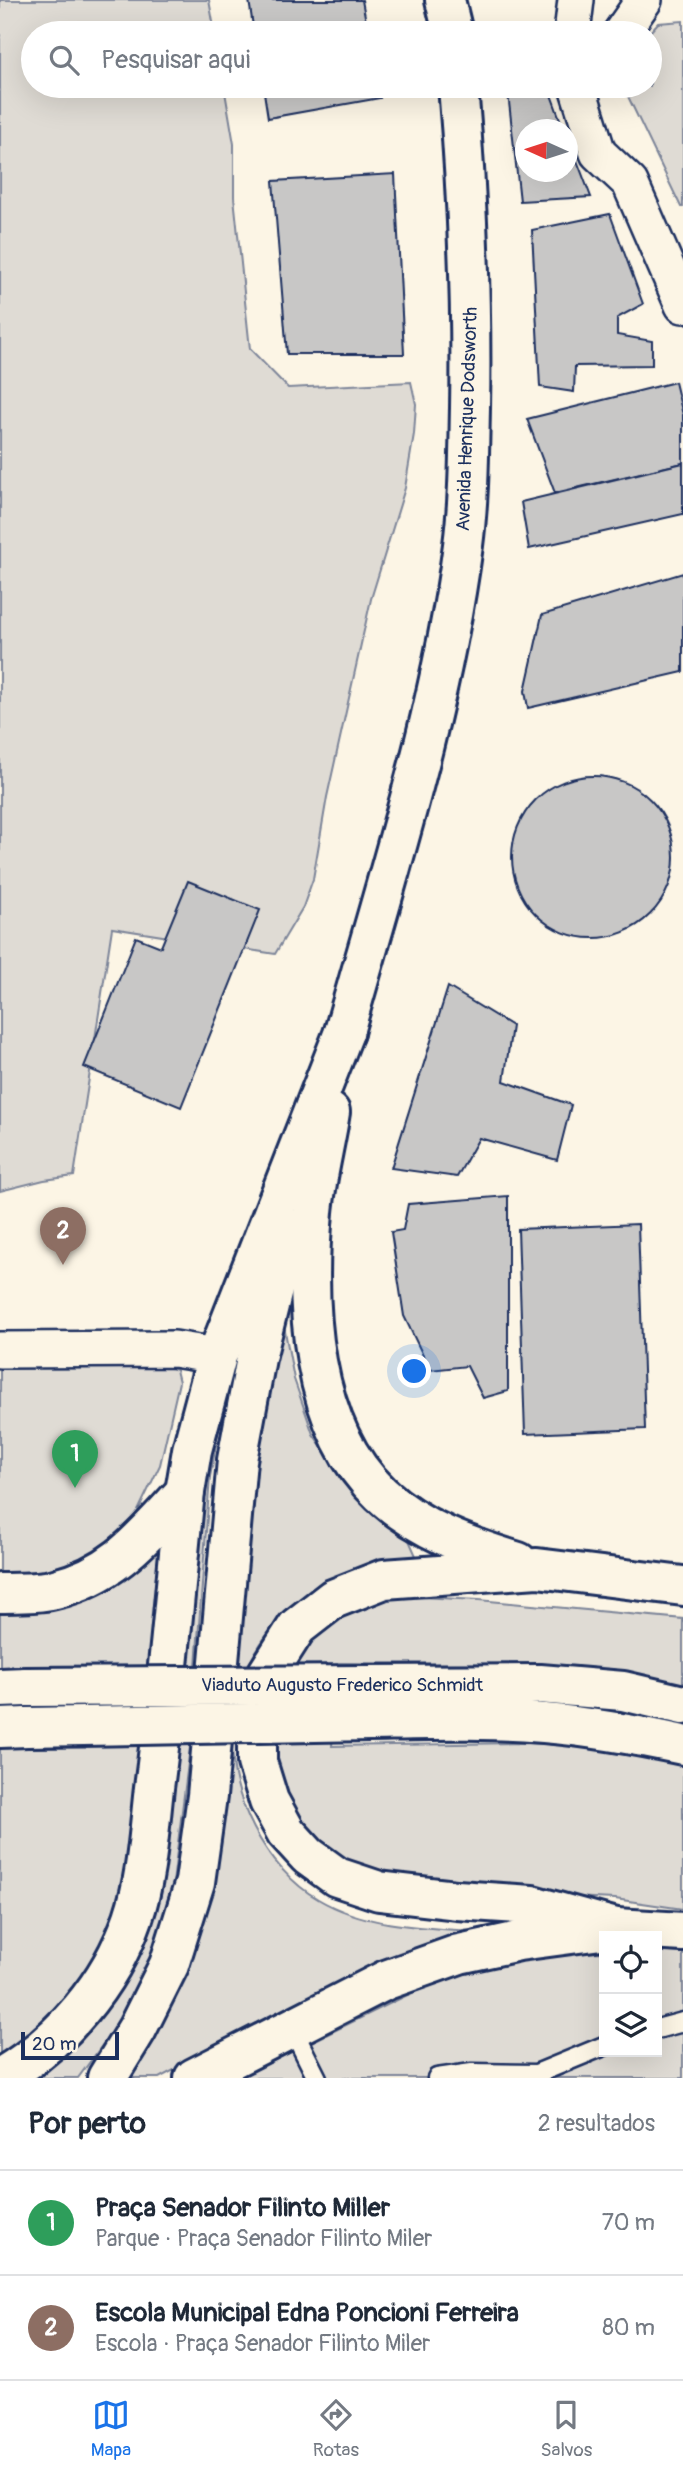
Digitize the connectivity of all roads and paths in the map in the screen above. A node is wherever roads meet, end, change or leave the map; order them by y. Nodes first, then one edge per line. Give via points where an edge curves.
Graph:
1 (445, 0) edge
2 (576, 0) edge
3 (644, 0) edge
4 (450, 21) edge
5 (573, 21) edge
6 (629, 21) edge
7 (459, 98) edge
8 (581, 98) edge
9 (683, 305) edge
10 (344, 1032) junction
11 (326, 1078) junction
12 (0, 1350) edge
13 (216, 1356) junction
14 (184, 1492) junction
15 (537, 1569) junction
16 (683, 1586) edge
17 (0, 1593) edge
18 (13, 1687) edge
19 (369, 1703) junction
20 (683, 1704) edge
21 (14, 1728) edge
22 (683, 1745) edge
23 (616, 1928) junction
24 (683, 1932) edge
25 (683, 2022) edge
26 (292, 2028) junction
27 (662, 2028) edge
28 (599, 2048) edge
29 (0, 2078) edge
30 (107, 2078) edge
31 (194, 2078) edge
32 (317, 2078) edge
33 (437, 2078) edge

1 - 4 main road
2 - 5 street
3 - 6 street
7 - 10 main road, Avenida Henrique Dodsworth via 472,325 463,542 446,654
8 - 9 street via 598,153 630,183
10 - 11 main road
10 - 15 main road via 313,1210 310,1301 328,1409 352,1458 380,1493 443,1535
11 - 13 main road
11 - 30 main road via 256,1358 237,1460 195,1882 169,1965 138,2029
12 - 13 street via 174,1349
13 - 14 main road
14 - 17 main road via 132,1550 93,1576 53,1590
14 - 29 main road via 155,1783 133,1917 116,1958 62,2032
15 - 16 main road
15 - 23 main road via 384,1579 333,1599 297,1628 267,1674 257,1706 257,1762 269,1801 286,1832 337,1877 379,1891 533,1905
18 - 19 main road, Viaduto Augusto Frederico Schmidt, bridge
19 - 20 main road, Viaduto Augusto Frederico Schmidt via 540,1684 623,1691
19 - 21 main road, bridge
19 - 22 main road via 452,1719 545,1723
23 - 24 main road
23 - 26 main road via 459,1954 386,1980
25 - 27 lane
26 - 31 main road
26 - 32 lane
28 - 33 lane via 536,2074 472,2073

